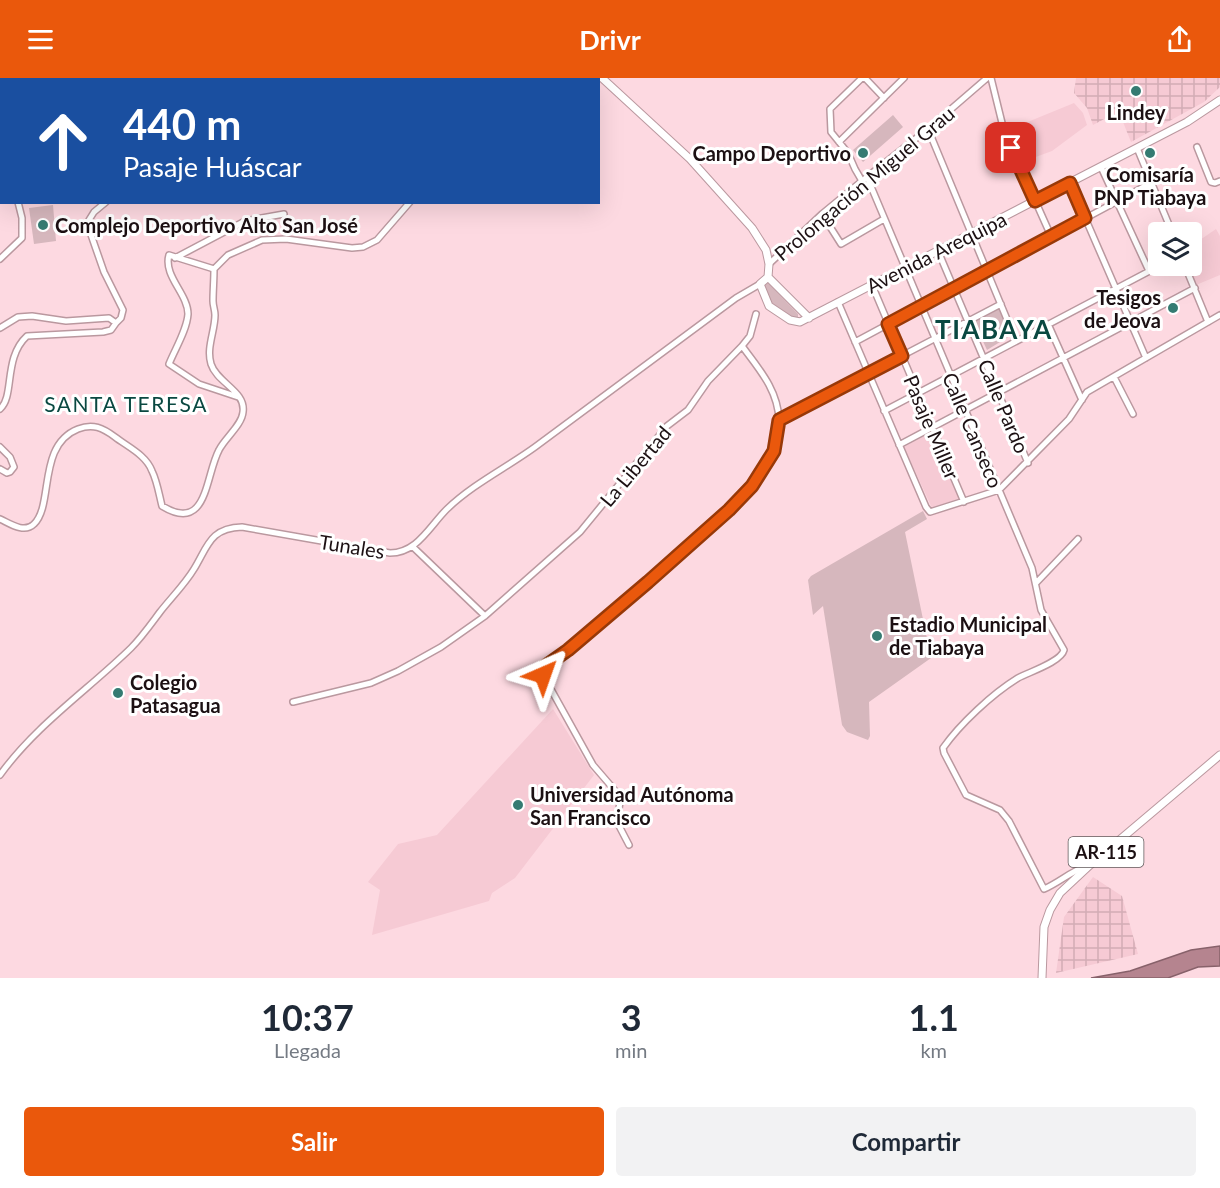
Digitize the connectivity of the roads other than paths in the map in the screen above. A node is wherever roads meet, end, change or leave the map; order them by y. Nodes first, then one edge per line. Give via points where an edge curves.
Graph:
1 (602, 78) edge
2 (863, 78) edge
3 (904, 78) edge
4 (987, 78) edge
5 (991, 78) edge
6 (884, 98) junction
7 (1220, 100) edge
8 (1212, 106) junction
9 (1220, 107) edge
10 (928, 129) junction
11 (839, 142) junction
12 (1197, 147) dead end
13 (1137, 148) junction
14 (1101, 167) junction
15 (864, 179) junction
16 (1220, 181) edge
17 (1070, 183) junction
18 (1151, 183) junction
19 (1035, 201) junction
20 (1116, 201) junction
21 (18, 204) edge
22 (104, 204) edge
23 (408, 204) edge
24 (284, 214) dead end
25 (822, 214) junction
26 (1085, 218) junction
27 (884, 219) junction
28 (1168, 222) edge
29 (972, 234) junction
30 (1051, 236) junction
31 (938, 251) junction
32 (175, 258) junction
33 (0, 259) edge
34 (769, 264) junction
35 (905, 268) junction
36 (214, 269) junction
37 (1148, 269) edge
38 (987, 271) junction
39 (1148, 272) edge
40 (1190, 276) edge
41 (768, 277) junction
42 (760, 284) junction
43 (872, 285) junction
44 (954, 288) junction
45 (1195, 288) junction
46 (1116, 289) junction
47 (838, 302) junction
48 (1001, 304) junction
49 (921, 306) junction
50 (756, 314) dead end
51 (1220, 315) edge
52 (809, 318) junction
53 (968, 321) junction
54 (1130, 321) junction
55 (1208, 322) junction
56 (116, 323) junction
57 (888, 324) junction
58 (1048, 324) junction
59 (0, 327) edge
60 (935, 339) junction
61 (1016, 341) junction
62 (855, 342) junction
63 (742, 346) junction
64 (902, 356) junction
65 (984, 358) junction
66 (1063, 358) junction
67 (1146, 358) junction
68 (868, 374) junction
69 (950, 376) junction
70 (1114, 376) junction
71 (917, 393) junction
72 (998, 393) junction
73 (239, 397) junction
74 (1082, 400) junction
75 (0, 409) edge
76 (965, 410) junction
77 (884, 411) junction
78 (1132, 414) dead end
79 (779, 420) junction
80 (932, 427) junction
81 (899, 445) junction
82 (0, 447) edge
83 (1028, 463) junction
84 (0, 469) edge
85 (999, 490) junction
86 (964, 502) junction
87 (0, 519) edge
88 (1078, 539) dead end
89 (413, 547) junction
90 (1036, 583) junction
91 (485, 616) junction
92 (294, 702) dead end
93 (1220, 755) edge
94 (0, 775) edge
95 (629, 845) dead end
96 (1090, 865) junction
97 (1042, 977) edge

1 - 34 main road via 690,159 758,236
2 - 6 street
2 - 11 street, Calle Canseco via 830,109 831,132
3 - 6 street
4 - 10 street, Prolongación Miguel Grau
5 - 19 street via 1004,131
6 - 11 street
7 - 8 main road, Avenida Arequipa
8 - 9 main road
8 - 13 main road, Avenida Arequipa
10 - 15 street, Prolongación Miguel Grau
10 - 29 street
11 - 15 street, Calle Canseco
12 - 16 street via 1210,182
13 - 14 main road, Avenida Arequipa
13 - 18 street
14 - 17 main road, Avenida Arequipa
14 - 20 street
15 - 25 street, Prolongación Miguel Grau
15 - 27 street, Calle Canseco
17 - 19 main road, Avenida Arequipa
17 - 26 street
18 - 20 street
18 - 28 street
19 - 29 main road, Avenida Arequipa
19 - 30 street
20 - 26 street
20 - 37 street
21 - 33 street via 22,238
22 - 56 street via 89,220 89,229 123,310
23 - 36 street via 377,240 363,247 286,238 262,240 228,255
24 - 32 street via 245,221
25 - 27 street via 841,244
25 - 34 street, Prolongación Miguel Grau
26 - 30 street
26 - 46 street
27 - 35 street, Calle Canseco
29 - 31 main road, Avenida Arequipa
29 - 38 street
30 - 38 street
31 - 35 main road, Avenida Arequipa
31 - 44 street, Calle Pardo
32 - 36 street
32 - 73 street via 169,255 167,261 188,313 169,364 199,384
34 - 41 main road
35 - 43 main road, Avenida Arequipa
35 - 49 street, Calle Canseco
36 - 73 street via 211,364
38 - 44 street
38 - 48 street
39 - 46 street
40 - 45 street
41 - 42 main road
41 - 52 main road
42 - 52 main road via 771,308 790,320 800,322
42 - 89 street, Tunales via 736,297 520,458 479,483 448,508
43 - 47 main road, Avenida Arequipa
43 - 57 street, Pasaje Miller
44 - 49 street
44 - 53 street, Calle Pardo
45 - 54 street
45 - 55 street
46 - 54 street
46 - 58 street
47 - 52 main road, Avenida Arequipa
47 - 62 street
48 - 53 street
48 - 61 street
49 - 57 street
49 - 60 street, Calle Canseco
50 - 63 street, La Libertad via 752,332
51 - 55 street
53 - 60 street
53 - 65 street, Calle Pardo
54 - 66 street
54 - 67 street
55 - 67 street
56 - 59 street via 109,318 66,321 32,315 18,317
56 - 75 street via 103,332 27,336 12,361 7,397
57 - 62 street
57 - 64 street, Pasaje Miller
58 - 61 street
58 - 66 street
60 - 64 street
60 - 69 street, Calle Canseco
61 - 65 street
62 - 68 street
63 - 79 street via 770,383
63 - 91 street, La Libertad via 708,381 688,410 667,426 580,532
64 - 68 street
64 - 71 street, Pasaje Miller
65 - 69 street
65 - 72 street, Calle Pardo
66 - 72 street
66 - 74 street
67 - 70 street
68 - 77 street
68 - 79 street
69 - 71 street
69 - 76 street, Calle Canseco
70 - 74 street via 1087,392
70 - 78 street
71 - 77 street
71 - 80 street, Pasaje Miller
72 - 76 street
72 - 83 street, Calle Pardo
73 - 87 street via 244,412 240,423 218,451 202,501 189,514 162,506 152,470 140,455 103,428 86,426 72,431 56,451 42,510 34,524 16,527
74 - 83 street
76 - 80 street
76 - 85 street, Calle Canseco
77 - 81 street
79 - 95 street via 771,458 744,494 648,582 543,669 592,765 618,794 617,822
80 - 81 street
80 - 86 street, Pasaje Miller
81 - 86 street via 930,512
82 - 84 street via 14,467 7,473
83 - 85 street
85 - 86 street
85 - 90 street, Calle Canseco
88 - 90 street
89 - 91 street
89 - 94 street, Tunales via 390,553 242,527 226,529 210,540 194,569 133,646 56,716
90 - 96 street, Calle Canseco via 1044,619 1064,650 1060,657 999,692 943,748 966,795 1000,810 1009,821 1044,888
91 - 92 street, La Libertad via 398,671 371,683
93 - 96 main road, AR-115
96 - 97 main road, AR-115 via 1060,893 1050,910 1044,927

